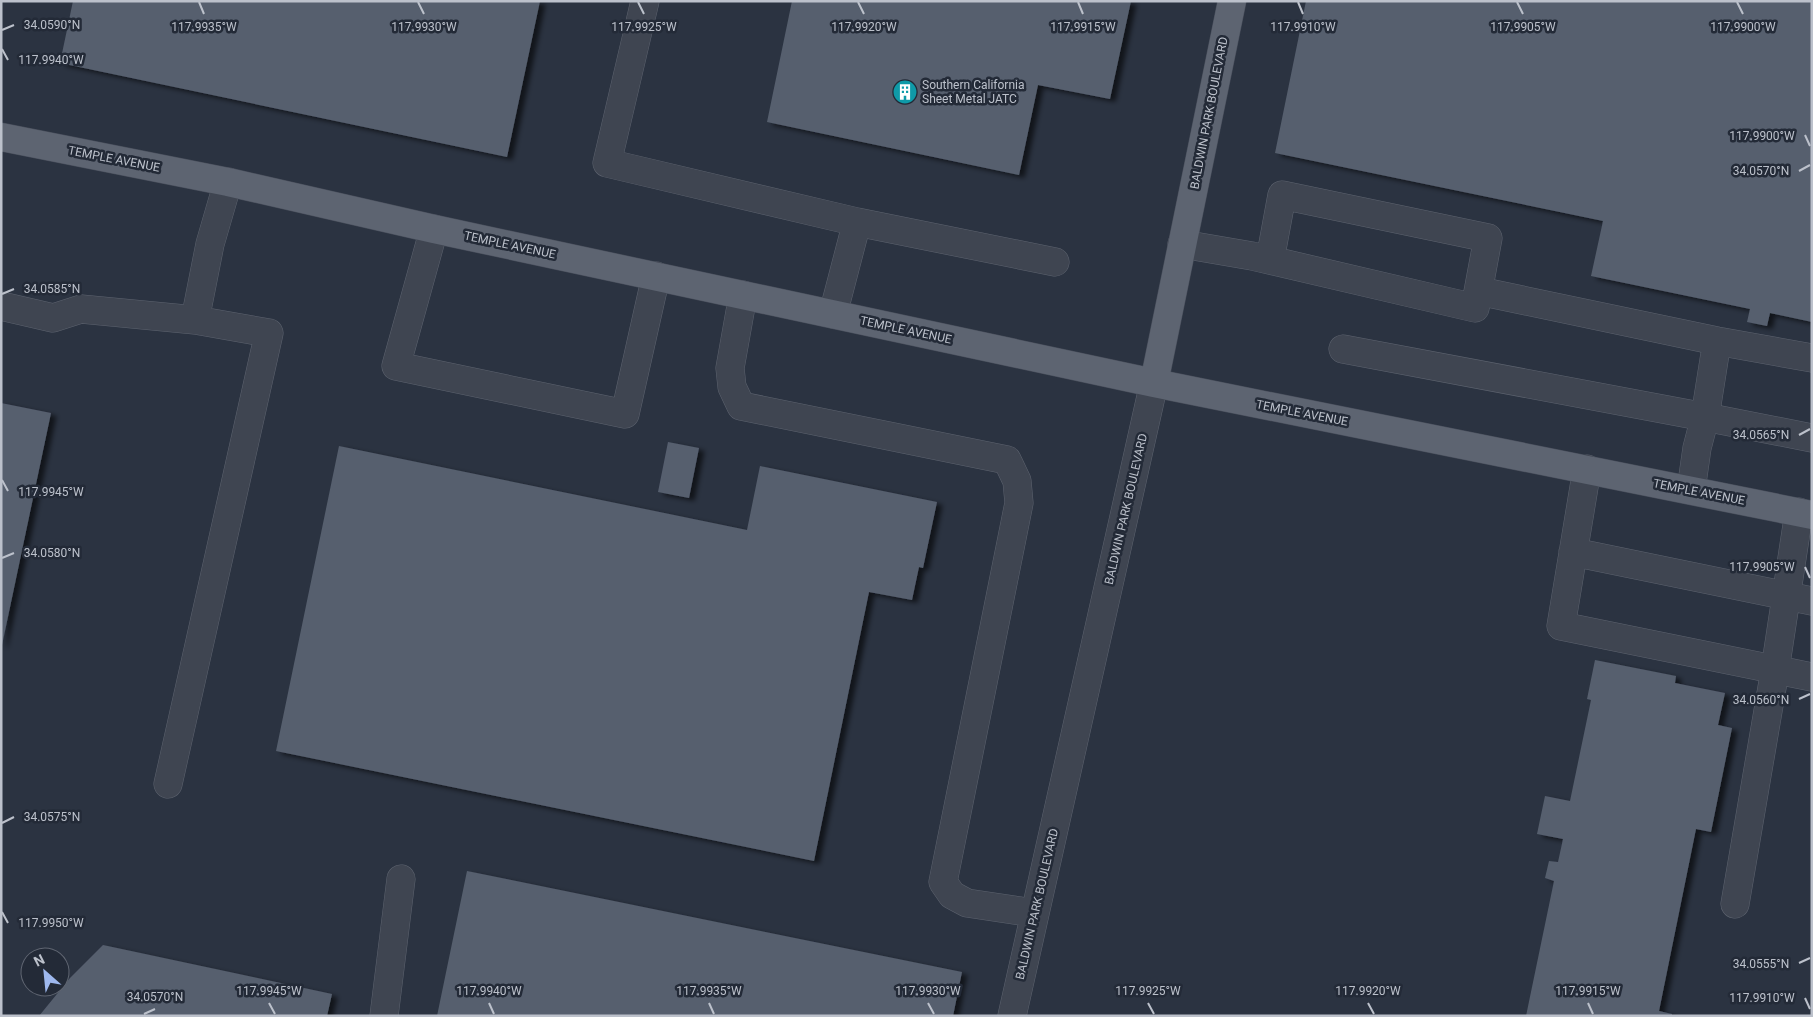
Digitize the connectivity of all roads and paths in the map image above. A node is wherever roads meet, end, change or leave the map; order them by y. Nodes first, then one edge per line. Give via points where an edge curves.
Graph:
1 (645, 1) edge
2 (1232, 1) edge
3 (1, 137) edge
4 (228, 182) junction
5 (857, 222) junction
6 (434, 229) junction
7 (1182, 244) junction
8 (1270, 260) junction
9 (1055, 262) dead end
10 (656, 276) junction
11 (1479, 291) junction
12 (743, 295) junction
13 (1, 306) edge
14 (833, 314) junction
15 (195, 320) junction
16 (1717, 341) junction
17 (1343, 349) dead end
18 (1812, 358) edge
19 (1154, 383) junction
20 (1705, 417) junction
21 (1812, 438) edge
22 (1587, 469) junction
23 (1691, 490) junction
24 (1805, 513) edge
25 (1573, 552) junction
26 (1786, 596) junction
27 (1812, 601) edge
28 (1775, 670) junction
29 (1812, 677) edge
30 (168, 784) dead end
31 (401, 879) dead end
32 (1735, 904) dead end
33 (1034, 913) junction
34 (384, 1016) edge
35 (1012, 1016) edge

1 - 5 street via 607,163
2 - 7 main road, BALDWIN PARK BOULEVARD
3 - 4 main road, TEMPLE AVENUE
4 - 6 main road, TEMPLE AVENUE
4 - 15 street via 210,244
5 - 9 street
5 - 14 street
6 - 10 main road, TEMPLE AVENUE
6 - 10 street via 396,366 625,414
7 - 8 street
7 - 19 main road, BALDWIN PARK BOULEVARD
8 - 11 street via 1475,308
8 - 11 street via 1282,195 1488,238
10 - 12 main road, TEMPLE AVENUE
11 - 16 street
12 - 14 main road, TEMPLE AVENUE
12 - 33 street via 730,368 732,387 741,406 1007,460 1017,481 1019,503 943,882 952,895 967,904
13 - 15 street via 53,318 81,309
14 - 19 main road, TEMPLE AVENUE
15 - 30 street via 269,333
16 - 18 street
16 - 20 street
17 - 20 street
19 - 22 main road, TEMPLE AVENUE
19 - 33 street, BALDWIN PARK BOULEVARD
20 - 21 street
20 - 23 street
22 - 23 main road, TEMPLE AVENUE
22 - 25 street
23 - 24 main road, TEMPLE AVENUE
24 - 26 street
25 - 26 street
25 - 28 street via 1561,626
26 - 27 street
26 - 28 street
28 - 29 street
28 - 32 street
31 - 34 street
33 - 35 street, BALDWIN PARK BOULEVARD

